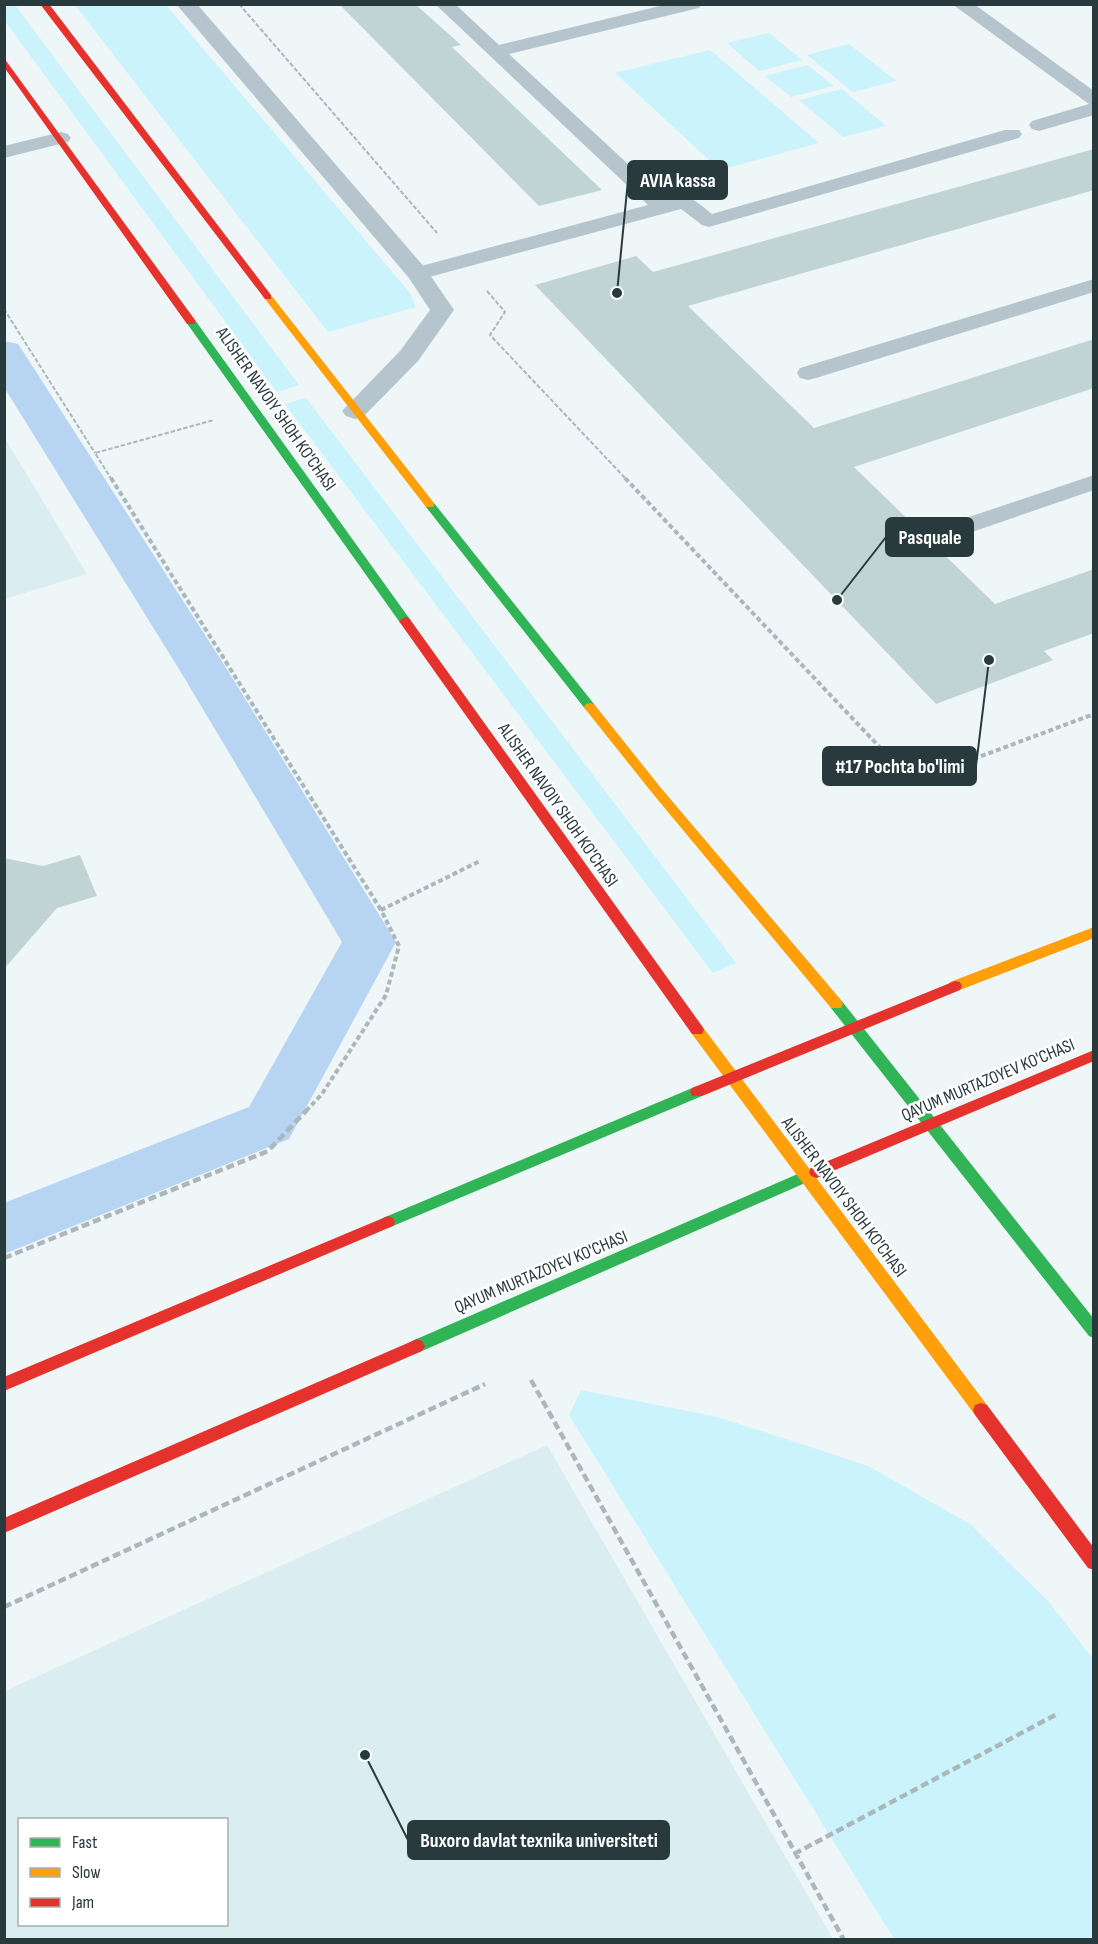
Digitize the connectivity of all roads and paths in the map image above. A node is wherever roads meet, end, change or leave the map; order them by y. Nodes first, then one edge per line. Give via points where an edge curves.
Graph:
1 (44, 4) edge
2 (186, 4) edge
3 (444, 4) edge
4 (693, 4) edge
5 (961, 4) edge
6 (494, 52) junction
7 (4, 60) edge
8 (1094, 100) edge
9 (1094, 109) edge
10 (1039, 125) dead end
11 (1012, 134) dead end
12 (61, 138) junction
13 (4, 152) edge
14 (662, 207) junction
15 (418, 274) junction
16 (1094, 285) edge
17 (4, 309) edge
18 (490, 335) dead end
19 (808, 373) dead end
20 (355, 411) junction
21 (218, 419) dead end
22 (95, 453) junction
23 (1094, 482) edge
24 (969, 525) dead end
25 (1094, 714) edge
26 (480, 861) dead end
27 (381, 910) junction
28 (1094, 932) edge
29 (854, 1026) junction
30 (1094, 1055) edge
31 (731, 1077) junction
32 (931, 1122) junction
33 (807, 1177) junction
34 (4, 1258) edge
35 (1094, 1331) edge
36 (531, 1380) dead end
37 (4, 1384) edge
38 (485, 1384) dead end
39 (4, 1526) edge
40 (1094, 1562) edge
41 (4, 1607) edge
42 (1059, 1713) dead end
43 (794, 1854) junction
44 (844, 1940) edge

1 - 20 main road
2 - 15 street
3 - 6 lane
4 - 6 lane
5 - 8 lane
6 - 14 lane
7 - 12 main road, ALISHER NAVOIY SHOH KO'CHASI
9 - 10 lane
11 - 14 lane via 709,221 684,202
12 - 13 lane
12 - 31 main road, ALISHER NAVOIY SHOH KO'CHASI
14 - 15 lane
15 - 20 street via 442,310 409,356
16 - 19 lane
17 - 22 path
18 - 25 path via 889,757 944,770
20 - 29 main road via 657,791
21 - 22 path
22 - 27 path
23 - 24 lane
26 - 27 path
27 - 34 path via 399,946 386,995 322,1094 268,1151
28 - 29 main road
29 - 31 main road
29 - 32 main road
30 - 32 main road, QAYUM MURTAZOYEV KO'CHASI
31 - 33 main road, ALISHER NAVOIY SHOH KO'CHASI
31 - 37 main road
32 - 33 main road, QAYUM MURTAZOYEV KO'CHASI
32 - 35 main road
33 - 39 main road, QAYUM MURTAZOYEV KO'CHASI
33 - 40 main road, ALISHER NAVOIY SHOH KO'CHASI
36 - 43 path
38 - 41 path
42 - 43 path
43 - 44 path

